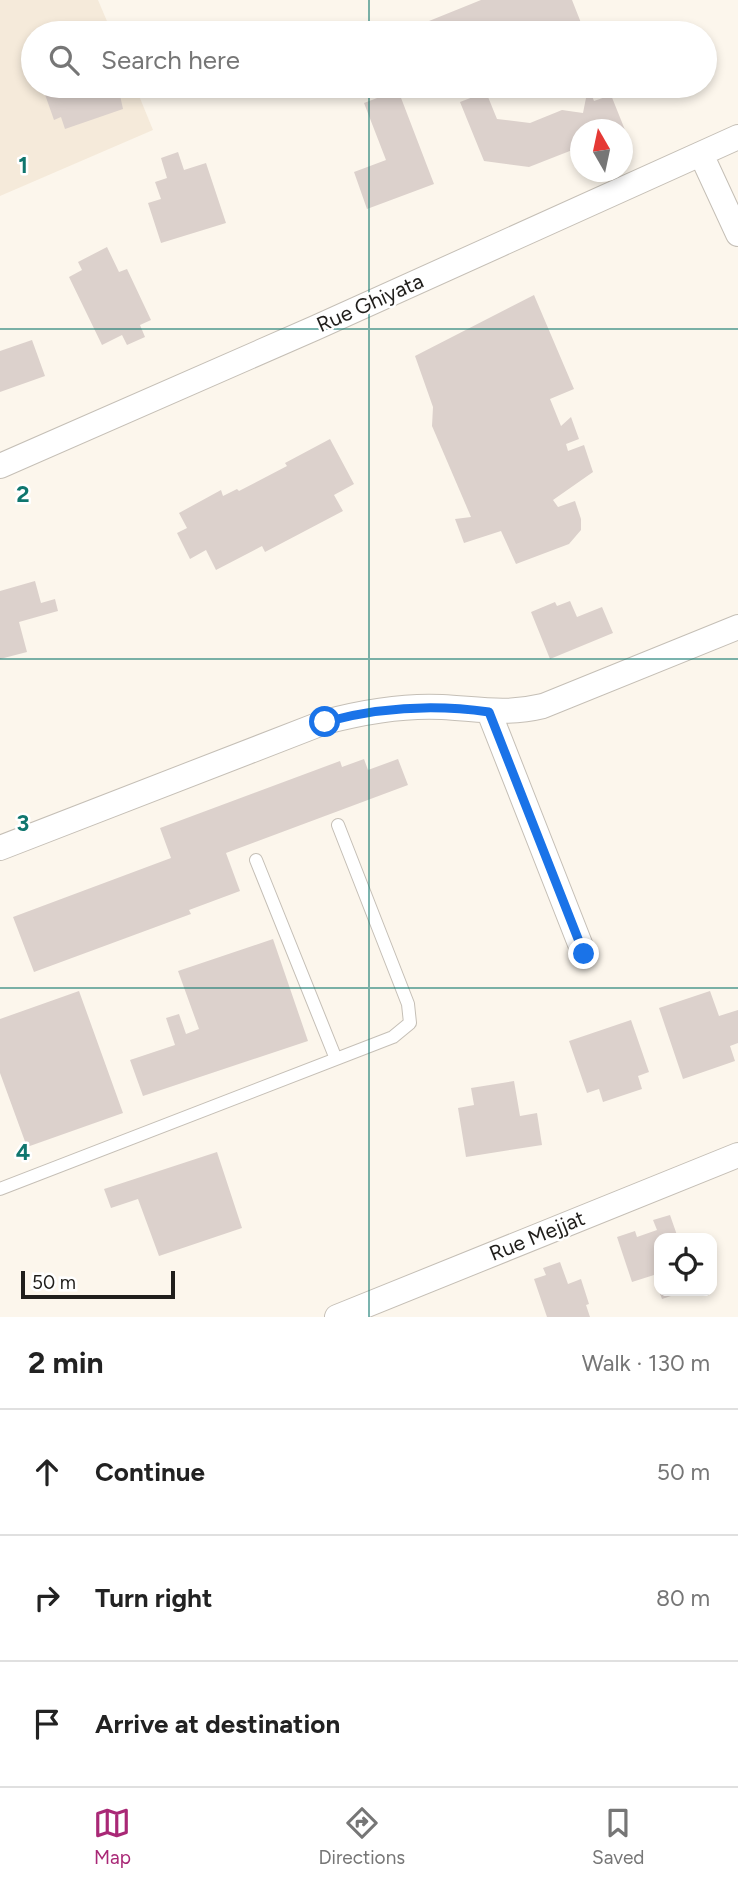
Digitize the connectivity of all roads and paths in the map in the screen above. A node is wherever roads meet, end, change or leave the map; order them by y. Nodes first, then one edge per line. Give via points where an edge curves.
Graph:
1 (738, 138) edge
2 (701, 154) junction
3 (738, 234) edge
4 (0, 466) edge
5 (738, 626) edge
6 (489, 712) junction
7 (338, 825) dead end
8 (0, 848) edge
9 (256, 860) dead end
10 (584, 954) dead end
11 (336, 1059) junction
12 (738, 1155) edge
13 (0, 1189) edge
14 (337, 1317) edge

1 - 2 street, Rue Ghiyata
2 - 3 street
2 - 4 street, Rue Ghiyata
5 - 6 street via 543,706
6 - 8 street via 409,707 351,715
6 - 10 street
7 - 11 lane via 408,1004 410,1023 393,1037
9 - 11 lane
11 - 13 lane
12 - 14 street, Rue Mejjat

